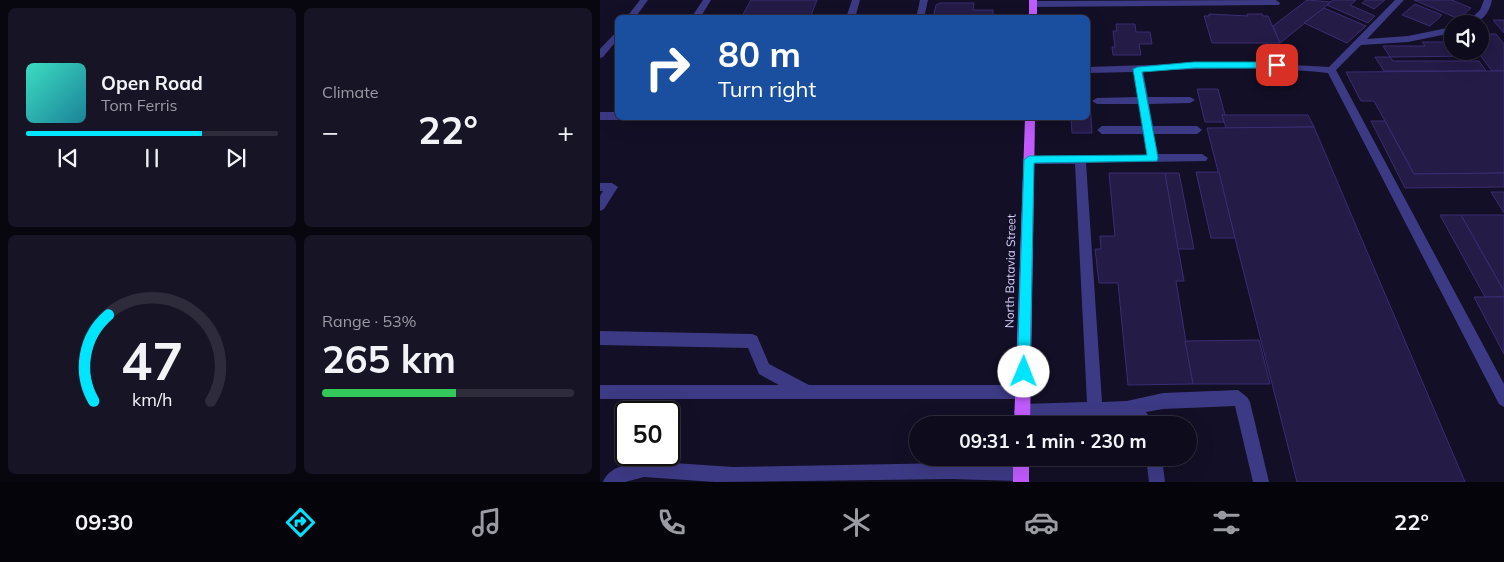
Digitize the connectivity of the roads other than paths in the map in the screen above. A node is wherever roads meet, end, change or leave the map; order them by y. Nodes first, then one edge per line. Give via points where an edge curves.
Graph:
1 (644, 0) edge
2 (706, 0) edge
3 (856, 0) edge
4 (924, 0) edge
5 (1400, 0) edge
6 (1488, 0) edge
7 (1033, 2) edge
8 (1276, 2) dead end
9 (632, 15) edge
10 (697, 15) edge
11 (851, 15) edge
12 (921, 15) edge
13 (1033, 15) edge
14 (1482, 15) edge
15 (1444, 31) edge
16 (615, 37) edge
17 (1359, 42) junction
18 (600, 55) edge
19 (1138, 69) junction
20 (1090, 70) edge
21 (1331, 70) junction
22 (1190, 100) dead end
23 (1097, 101) dead end
24 (1143, 101) junction
25 (600, 116) edge
26 (615, 116) edge
27 (1030, 120) edge
28 (1102, 130) dead end
29 (1148, 130) junction
30 (1197, 130) dead end
31 (1080, 158) junction
32 (1153, 158) junction
33 (1202, 158) dead end
34 (1029, 160) junction
35 (600, 187) edge
36 (600, 206) edge
37 (600, 338) edge
38 (600, 392) edge
39 (808, 392) junction
40 (1023, 392) junction
41 (1504, 399) edge
42 (1095, 409) junction
43 (1127, 409) junction
44 (1022, 416) edge
45 (1044, 416) edge
46 (1138, 416) edge
47 (1155, 466) edge
48 (1021, 471) edge
49 (920, 477) edge
50 (765, 478) edge
51 (611, 482) edge
52 (1157, 482) edge
53 (1261, 482) edge

1 - 9 lane
2 - 10 lane
3 - 11 lane
4 - 12 lane
5 - 17 lane
6 - 14 lane
7 - 8 lane
7 - 13 main road
15 - 17 lane
16 - 18 lane
17 - 21 lane
19 - 20 lane
19 - 21 lane via 1194,65 1294,65
19 - 24 lane
21 - 41 lane
22 - 24 lane
23 - 24 lane
24 - 29 lane
25 - 26 lane
27 - 34 main road, North Batavia Street
28 - 29 lane
29 - 30 lane
29 - 32 lane
31 - 32 lane
31 - 34 lane
31 - 42 lane
32 - 33 lane
34 - 40 main road, North Batavia Street
35 - 36 lane via 612,187
37 - 39 lane via 752,341 764,369
38 - 39 lane
39 - 40 lane
40 - 44 main road, North Batavia Street
42 - 43 lane
42 - 45 lane
43 - 46 lane
43 - 53 lane via 1163,400 1238,398 1242,402
47 - 52 lane
48 - 49 lane
49 - 50 lane
50 - 51 lane via 644,469 623,472

